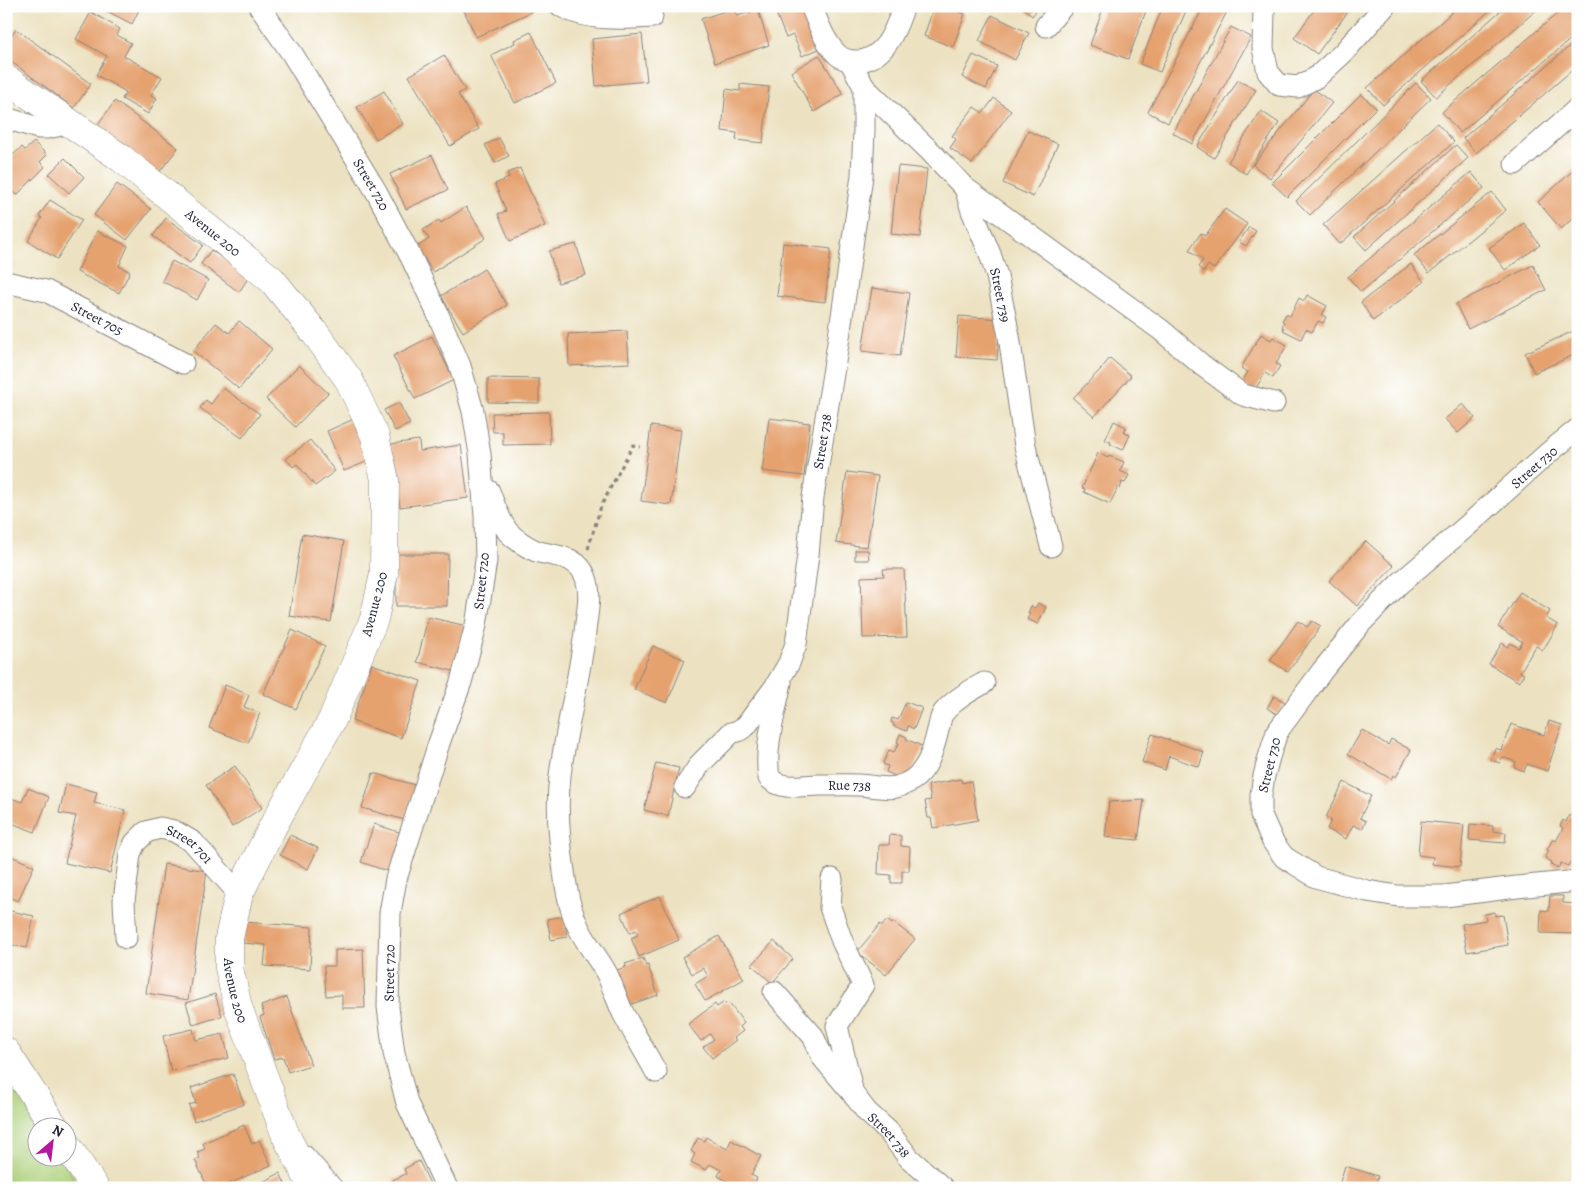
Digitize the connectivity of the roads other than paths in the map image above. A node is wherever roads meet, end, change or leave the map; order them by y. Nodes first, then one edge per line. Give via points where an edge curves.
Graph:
1 (259, 6) edge
2 (561, 6) edge
3 (811, 6) edge
4 (904, 6) edge
5 (1063, 6) edge
6 (1265, 6) edge
7 (1385, 6) edge
8 (652, 17) dead end
9 (1046, 26) dead end
10 (850, 61) junction
11 (6, 79) edge
12 (864, 87) junction
13 (1578, 108) edge
14 (6, 118) edge
15 (71, 123) junction
16 (1515, 164) dead end
17 (965, 188) junction
18 (6, 282) edge
19 (183, 363) dead end
20 (1274, 402) dead end
21 (1578, 430) edge
22 (480, 454) junction
23 (1051, 546) dead end
24 (784, 672) junction
25 (984, 683) dead end
26 (685, 786) dead end
27 (832, 878) dead end
28 (1578, 881) edge
29 (239, 894) junction
30 (126, 938) dead end
31 (774, 992) dead end
32 (6, 1052) edge
33 (656, 1072) dead end
34 (851, 1084) junction
35 (48, 1116) edge
36 (286, 1136) junction
37 (78, 1162) edge
38 (95, 1188) edge
39 (313, 1188) edge
40 (332, 1188) edge
41 (447, 1188) edge
42 (943, 1188) edge

1 - 22 street, Street 720 via 293,55 376,191 412,259 460,366 473,411
2 - 8 street via 583,14 623,19
3 - 10 street via 828,43 838,55
4 - 10 street via 886,46 863,60
5 - 9 street
6 - 7 street via 1262,48 1268,72 1279,85 1298,87 1317,77 1343,53
10 - 12 street, Street 738
11 - 15 main road, Avenue 200
12 - 17 street, Street 739
12 - 24 street, Street 738 via 860,186 813,497 798,632
13 - 16 street
14 - 15 street via 38,128
15 - 29 main road, Avenue 200 via 121,158 272,280 349,380 375,436 385,480 384,574 374,619 332,720
17 - 20 street via 1161,330 1202,366 1243,395
17 - 23 street, Street 739 via 997,276 1025,446
18 - 19 street, Street 705 via 46,292
21 - 28 street, Street 730 via 1399,584 1361,623 1277,732 1268,757 1261,795 1261,815 1284,857 1316,877 1367,891 1398,896 1445,896
22 - 33 street via 497,512 509,532 535,550 576,563 586,579 589,595 584,645 560,777 558,832 573,914
22 - 41 street, Street 720 via 486,561 476,625 461,682 396,879 390,913 388,1007 394,1054 407,1103
24 - 25 street, Rue 738 via 772,724 768,769 769,778 785,787 816,784 894,788 905,783 922,772 934,750 942,713 962,695
24 - 26 street, Street 738 via 746,726 731,733 700,764
27 - 34 street via 830,907 863,985 837,1026
29 - 30 street, Street 701 via 194,842 174,831 160,828 146,832 130,854 124,901
29 - 36 main road, Avenue 200 via 229,938 229,968 238,1006
31 - 34 street, Street 738 via 813,1036 823,1058
32 - 35 main road
34 - 42 street, Street 738 via 867,1112 888,1131 909,1158
36 - 39 main road, Avenue 200
36 - 40 street
37 - 38 main road

